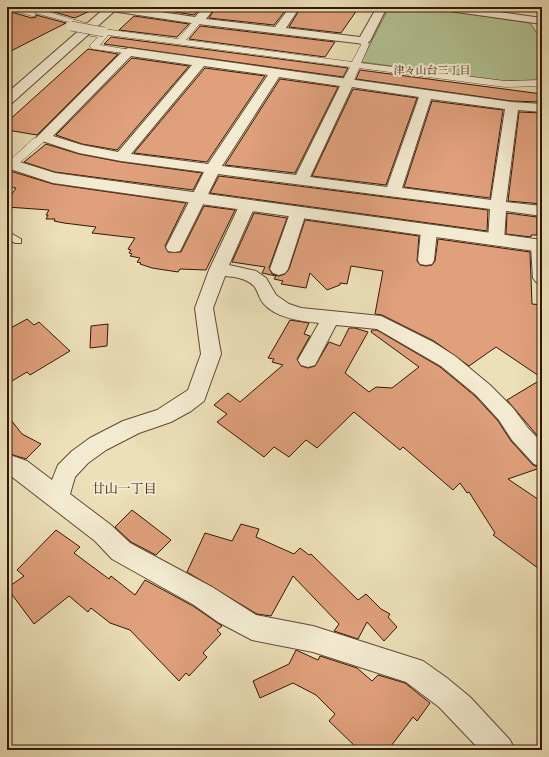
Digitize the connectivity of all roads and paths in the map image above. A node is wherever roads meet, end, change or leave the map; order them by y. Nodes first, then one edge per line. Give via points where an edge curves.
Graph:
1 (8, 7) edge
2 (23, 7) edge
3 (210, 7) edge
4 (294, 7) edge
5 (382, 7) edge
6 (442, 7) edge
7 (110, 8) edge
8 (198, 21) junction
9 (538, 21) edge
10 (87, 30) junction
11 (278, 30) junction
12 (542, 31) edge
13 (182, 39) junction
14 (364, 41) junction
15 (196, 43) junction
16 (128, 52) junction
17 (201, 62) junction
18 (355, 64) junction
19 (276, 73) junction
20 (542, 83) edge
21 (348, 84) junction
22 (426, 94) junction
23 (7, 100) edge
24 (512, 106) junction
25 (542, 108) edge
26 (44, 137) junction
27 (121, 157) junction
28 (9, 164) edge
29 (213, 168) junction
30 (301, 180) junction
31 (393, 192) junction
32 (197, 198) junction
33 (247, 206) junction
34 (498, 206) junction
35 (542, 211) edge
36 (298, 213) junction
37 (429, 231) junction
38 (7, 234) edge
39 (496, 240) junction
40 (18, 241) dead end
41 (541, 246) edge
42 (174, 247) dead end
43 (426, 260) dead end
44 (279, 269) dead end
45 (218, 270) junction
46 (542, 278) edge
47 (331, 317) junction
48 (308, 360) dead end
49 (542, 458) edge
50 (7, 463) edge
51 (57, 497) junction
52 (500, 750) edge

1 - 15 street, bridge via 71,26
2 - 10 street
3 - 8 street
4 - 11 street
5 - 14 street
6 - 9 street
7 - 8 street
7 - 10 street
8 - 11 street
8 - 13 street
9 - 12 street
10 - 13 street
10 - 16 street via 104,36 93,46
10 - 23 street
11 - 14 street
13 - 15 street
14 - 18 street via 365,45
15 - 18 street
16 - 17 street
16 - 26 street
17 - 19 street
17 - 27 street
18 - 20 street via 505,84
18 - 21 street
19 - 21 street
19 - 29 street
21 - 22 street
21 - 30 street
22 - 24 street
22 - 31 street
24 - 25 street
24 - 34 street
26 - 27 street via 79,149
26 - 28 street
27 - 29 street
28 - 32 street via 53,178
29 - 30 street
29 - 32 street
30 - 31 street
31 - 34 street
32 - 33 street
32 - 42 street
33 - 36 street
33 - 45 street
34 - 35 street
34 - 39 street
36 - 37 street
36 - 44 street
37 - 39 street
37 - 43 street
38 - 40 lane
39 - 41 street
41 - 46 street
45 - 47 street via 250,275 260,282 270,298 283,308 299,314
45 - 51 street via 204,308 211,354 197,395 164,416 131,427 98,444 80,457 66,472
47 - 48 street
47 - 49 street via 381,323 448,361 483,390
50 - 51 street via 19,468
51 - 52 street via 103,532 121,551 203,596 252,627 313,639 413,671 472,719

